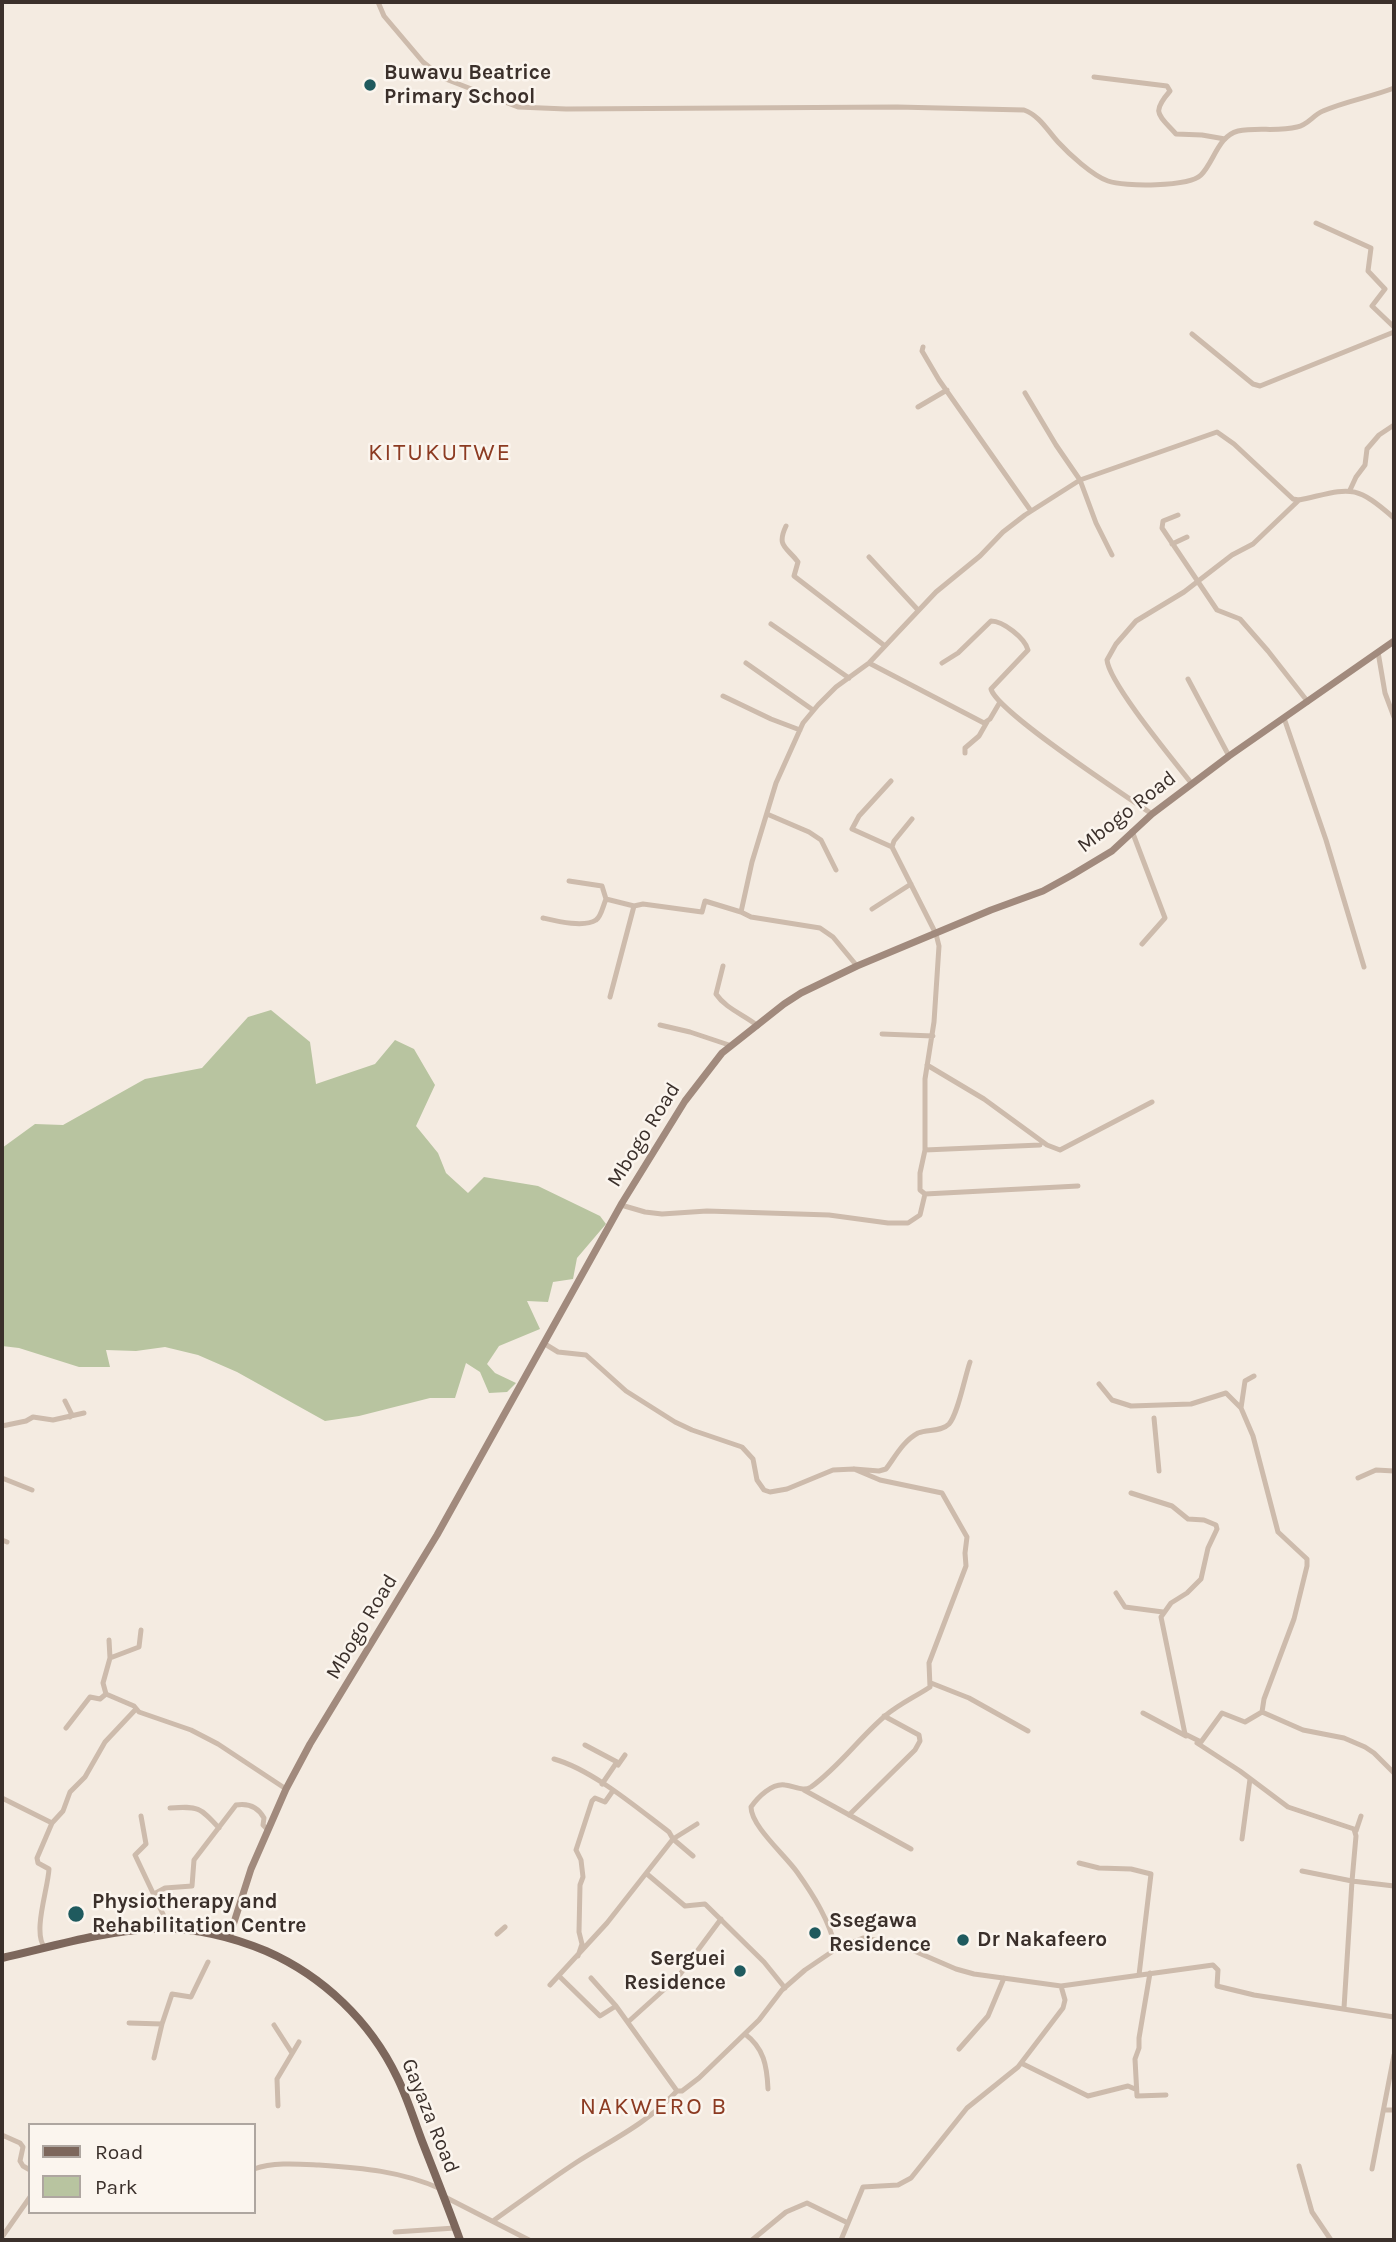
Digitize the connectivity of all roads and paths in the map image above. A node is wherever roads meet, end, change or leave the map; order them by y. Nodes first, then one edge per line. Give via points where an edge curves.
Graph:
1 (378, 2) edge
2 (1094, 77) dead end
3 (1394, 88) edge
4 (1225, 139) junction
5 (1316, 223) dead end
6 (1394, 330) edge
7 (1192, 334) dead end
8 (923, 347) dead end
9 (947, 390) junction
10 (1025, 393) dead end
11 (918, 407) dead end
12 (1394, 425) edge
13 (1080, 480) junction
14 (1350, 490) junction
15 (1300, 500) junction
16 (1031, 511) junction
17 (1178, 515) dead end
18 (1394, 518) edge
19 (786, 526) dead end
20 (1187, 537) dead end
21 (1172, 544) junction
22 (1112, 555) dead end
23 (869, 556) dead end
24 (1198, 580) junction
25 (918, 610) junction
26 (771, 624) dead end
27 (1394, 642) edge
28 (885, 646) junction
29 (1378, 652) junction
30 (746, 663) dead end
31 (869, 663) junction
32 (942, 663) dead end
33 (849, 678) junction
34 (1188, 679) dead end
35 (723, 696) dead end
36 (1000, 702) junction
37 (1308, 702) junction
38 (813, 710) junction
39 (1284, 718) junction
40 (1394, 718) edge
41 (987, 722) junction
42 (800, 730) junction
43 (965, 753) dead end
44 (1229, 756) junction
45 (891, 781) dead end
46 (1192, 784) junction
47 (766, 814) junction
48 (1152, 814) junction
49 (912, 819) dead end
50 (1132, 831) junction
51 (892, 847) junction
52 (836, 870) dead end
53 (569, 881) dead end
54 (911, 884) junction
55 (606, 900) junction
56 (634, 906) junction
57 (872, 909) dead end
58 (741, 912) junction
59 (543, 918) dead end
60 (936, 933) junction
61 (1142, 944) dead end
62 (857, 966) junction
63 (723, 967) dead end
64 (1364, 967) dead end
65 (610, 997) dead end
66 (660, 1025) dead end
67 (758, 1026) junction
68 (882, 1034) dead end
69 (933, 1036) junction
70 (732, 1046) junction
71 (928, 1065) junction
72 (1152, 1102) dead end
73 (1040, 1145) dead end
74 (925, 1150) junction
75 (1078, 1186) dead end
76 (925, 1194) junction
77 (621, 1205) junction
78 (545, 1344) junction
79 (970, 1362) dead end
80 (1254, 1376) dead end
81 (1099, 1384) dead end
82 (65, 1401) dead end
83 (1241, 1408) junction
84 (84, 1413) dead end
85 (70, 1417) junction
86 (1154, 1418) dead end
87 (2, 1426) edge
88 (854, 1469) junction
89 (1160, 1471) dead end
90 (1394, 1471) edge
91 (2, 1478) edge
92 (1358, 1478) dead end
93 (32, 1490) dead end
94 (1131, 1493) dead end
95 (1116, 1593) dead end
96 (1163, 1612) junction
97 (141, 1630) dead end
98 (108, 1640) dead end
99 (110, 1658) junction
100 (931, 1683) junction
101 (106, 1694) junction
102 (136, 1709) junction
103 (1262, 1712) junction
104 (1143, 1713) dead end
105 (884, 1716) junction
106 (66, 1728) dead end
107 (1028, 1731) dead end
108 (585, 1745) dead end
109 (625, 1755) dead end
110 (554, 1759) dead end
111 (1394, 1773) edge
112 (1250, 1779) junction
113 (607, 1788) junction
114 (286, 1789) junction
115 (804, 1790) junction
116 (2, 1798) edge
117 (170, 1808) dead end
118 (849, 1815) junction
119 (141, 1816) dead end
120 (1362, 1816) dead end
121 (52, 1823) junction
122 (697, 1824) dead end
123 (219, 1828) junction
124 (268, 1830) junction
125 (1356, 1831) junction
126 (673, 1839) junction
127 (1242, 1839) dead end
128 (911, 1849) dead end
129 (693, 1856) dead end
130 (1079, 1863) dead end
131 (1302, 1871) dead end
132 (647, 1874) junction
133 (1352, 1881) junction
134 (1394, 1886) edge
135 (154, 1894) junction
136 (718, 1916) junction
137 (505, 1927) dead end
138 (170, 1929) junction
139 (497, 1934) dead end
140 (229, 1938) junction
141 (45, 1948) junction
142 (836, 1949) junction
143 (578, 1956) junction
144 (2, 1958) edge
145 (208, 1962) dead end
146 (1150, 1973) junction
147 (1139, 1975) junction
148 (559, 1976) junction
149 (1004, 1978) junction
150 (591, 1979) dead end
151 (550, 1985) dead end
152 (1061, 1986) junction
153 (785, 1988) junction
154 (616, 2006) junction
155 (1343, 2008) junction
156 (1394, 2017) edge
157 (628, 2022) junction
158 (130, 2023) dead end
159 (162, 2024) junction
160 (274, 2025) dead end
161 (746, 2034) junction
162 (299, 2042) dead end
163 (959, 2049) dead end
164 (292, 2053) junction
165 (1394, 2055) edge
166 (154, 2057) dead end
167 (1021, 2063) junction
168 (768, 2089) dead end
169 (1135, 2089) junction
170 (677, 2091) junction
171 (1166, 2095) dead end
172 (278, 2106) dead end
173 (1384, 2110) junction
174 (1394, 2110) edge
175 (2, 2135) edge
176 (1299, 2166) dead end
177 (28, 2167) edge
178 (256, 2169) edge
179 (1372, 2169) dead end
180 (442, 2193) junction
181 (28, 2200) edge
182 (493, 2221) junction
183 (848, 2223) junction
184 (455, 2228) junction
185 (395, 2232) dead end
186 (2, 2237) edge
187 (460, 2240) edge
188 (529, 2240) edge
189 (752, 2240) edge
190 (841, 2240) edge
191 (1331, 2240) edge

1 - 4 street via 384,16 432,70 459,86 518,107 1024,110 1079,161 1106,181 1117,183 1191,181 1202,174
2 - 4 street via 1167,86 1170,91 1158,110 1176,134
3 - 4 street via 1320,112 1300,127 1238,131
5 - 6 street via 1371,248 1368,271 1384,289 1372,306
6 - 7 street via 1260,386
8 - 9 street via 925,358
9 - 11 street
9 - 16 street
10 - 13 street
12 - 14 street via 1367,449 1365,465
13 - 15 street via 1217,432 1286,494
13 - 16 street
13 - 22 street
14 - 15 street
14 - 18 street via 1367,496
15 - 24 street via 1253,544
16 - 25 street
17 - 21 street via 1161,522
19 - 28 street via 781,536 785,550 799,562 794,576
20 - 21 street
21 - 24 street
23 - 25 street
24 - 37 street via 1217,610 1240,620
24 - 46 street via 1136,621 1106,664
25 - 28 street
26 - 33 street
27 - 29 main road, Mbogo Road
28 - 31 street
29 - 37 main road, Mbogo Road
29 - 40 street
30 - 38 street
31 - 33 street
31 - 41 street
32 - 36 street via 991,621 1000,623 1028,647 991,689
33 - 38 street
34 - 44 street
35 - 42 street
36 - 41 street
36 - 48 street
37 - 39 main road, Mbogo Road
38 - 42 street
39 - 44 main road, Mbogo Road
39 - 64 street
41 - 43 street
42 - 47 street
44 - 46 main road, Mbogo Road
45 - 51 street via 852,829
46 - 48 main road, Mbogo Road
47 - 52 street via 821,840
47 - 58 street
48 - 50 main road, Mbogo Road
49 - 51 street
50 - 60 main road, Mbogo Road via 1112,851 1043,891
50 - 61 street via 1165,918
51 - 54 street
53 - 55 street via 601,886
54 - 57 street
54 - 60 street
55 - 56 street
55 - 59 street via 594,921 565,923
56 - 58 street via 702,912 705,901
56 - 65 street
58 - 62 street via 820,928
60 - 62 main road, Mbogo Road
60 - 69 street
62 - 67 main road, Mbogo Road via 801,993
63 - 67 street via 716,994
66 - 70 street
67 - 70 main road, Mbogo Road
68 - 69 street
69 - 71 street
70 - 77 main road, Mbogo Road via 685,1101
71 - 72 street via 1060,1150
71 - 74 street
73 - 74 street
74 - 76 street via 918,1187
75 - 76 street
76 - 77 street via 920,1215 908,1223 707,1210 662,1214
77 - 78 main road, Mbogo Road
78 - 88 street via 558,1352 586,1355 626,1391 675,1422 742,1447 753,1459 764,1490 788,1489 833,1470
78 - 114 main road, Mbogo Road
79 - 88 street via 954,1415 946,1426 912,1437 883,1471
80 - 83 street via 1245,1381
81 - 83 street via 1112,1400 1131,1406 1191,1404 1226,1394
82 - 85 street
83 - 103 street via 1278,1532 1307,1559 1294,1619
84 - 85 street
85 - 87 street via 33,1417
86 - 89 street
88 - 100 street via 880,1480 942,1493 967,1537 966,1566 929,1663
90 - 92 street via 1376,1470
91 - 93 street
94 - 96 street via 1172,1506 1188,1519 1216,1525 1201,1579
95 - 96 street via 1125,1607
96 - 103 street via 1185,1734 1201,1742 1222,1713 1245,1722
97 - 99 street via 139,1647
98 - 99 street
99 - 101 street via 103,1683
100 - 105 street
100 - 107 street
101 - 102 street
101 - 106 street via 100,1699 90,1697
102 - 114 street via 218,1744
102 - 121 street via 105,1742
103 - 111 street via 1303,1730 1344,1738 1374,1753
104 - 112 street
105 - 115 street via 832,1769
105 - 118 street via 919,1735 920,1741
108 - 113 street via 617,1762
109 - 113 street via 606,1780
110 - 113 street via 578,1768
112 - 125 street via 1288,1807
112 - 127 street
113 - 126 street
113 - 143 street via 605,1802 592,1801 576,1850 583,1877
114 - 124 main road, Mbogo Road
115 - 118 street
115 - 142 street via 778,1786 757,1800 751,1811 829,1923
116 - 121 street
117 - 123 street via 201,1809
118 - 128 street
119 - 135 street via 146,1843 135,1855
120 - 125 street
121 - 141 street via 37,1858 49,1869 40,1926
122 - 126 street
123 - 124 street via 236,1805 243,1804 263,1814
123 - 135 street via 194,1860 192,1886 165,1888
124 - 140 main road, Mbogo Road
125 - 133 street
126 - 129 street
126 - 132 street
130 - 147 street via 1151,1874
131 - 133 street
132 - 136 street via 684,1906 705,1904
132 - 143 street
133 - 134 street
133 - 155 street
135 - 138 street
136 - 153 street
136 - 157 street via 678,1977
137 - 139 street
138 - 140 main road, Gayaza Road
138 - 141 main road, Gayaza Road
140 - 180 main road, Gayaza Road via 297,1966 366,2026 398,2078
141 - 144 main road, Gayaza Road
142 - 149 street via 869,1937 956,1969
142 - 153 street
143 - 148 street
145 - 159 street via 191,1997 172,1994
146 - 147 street
146 - 155 street via 1213,1965 1218,1969 1217,1986
146 - 169 street via 1135,2059
147 - 152 street
148 - 151 street
148 - 154 street via 600,2016
149 - 152 street
149 - 163 street via 988,2016
150 - 154 street
152 - 167 street via 1064,2006
153 - 161 street
154 - 157 street
155 - 156 street
157 - 170 street
158 - 159 street
159 - 166 street
160 - 164 street
161 - 168 street via 764,2057
161 - 170 street via 699,2078
162 - 164 street
164 - 172 street via 277,2079
165 - 173 street
167 - 169 street via 1088,2096
167 - 183 street via 967,2108 911,2178 898,2185 863,2187
169 - 171 street via 1137,2096
170 - 182 street via 621,2138
173 - 174 street
173 - 179 street
175 - 177 street via 20,2143 20,2161
176 - 191 street via 1312,2212
178 - 180 street via 291,2164 370,2169 410,2177
180 - 182 street
180 - 184 main road, Gayaza Road
181 - 186 street
182 - 188 street
183 - 189 street via 807,2203 786,2212
183 - 190 street
184 - 185 street
184 - 187 main road, Gayaza Road

